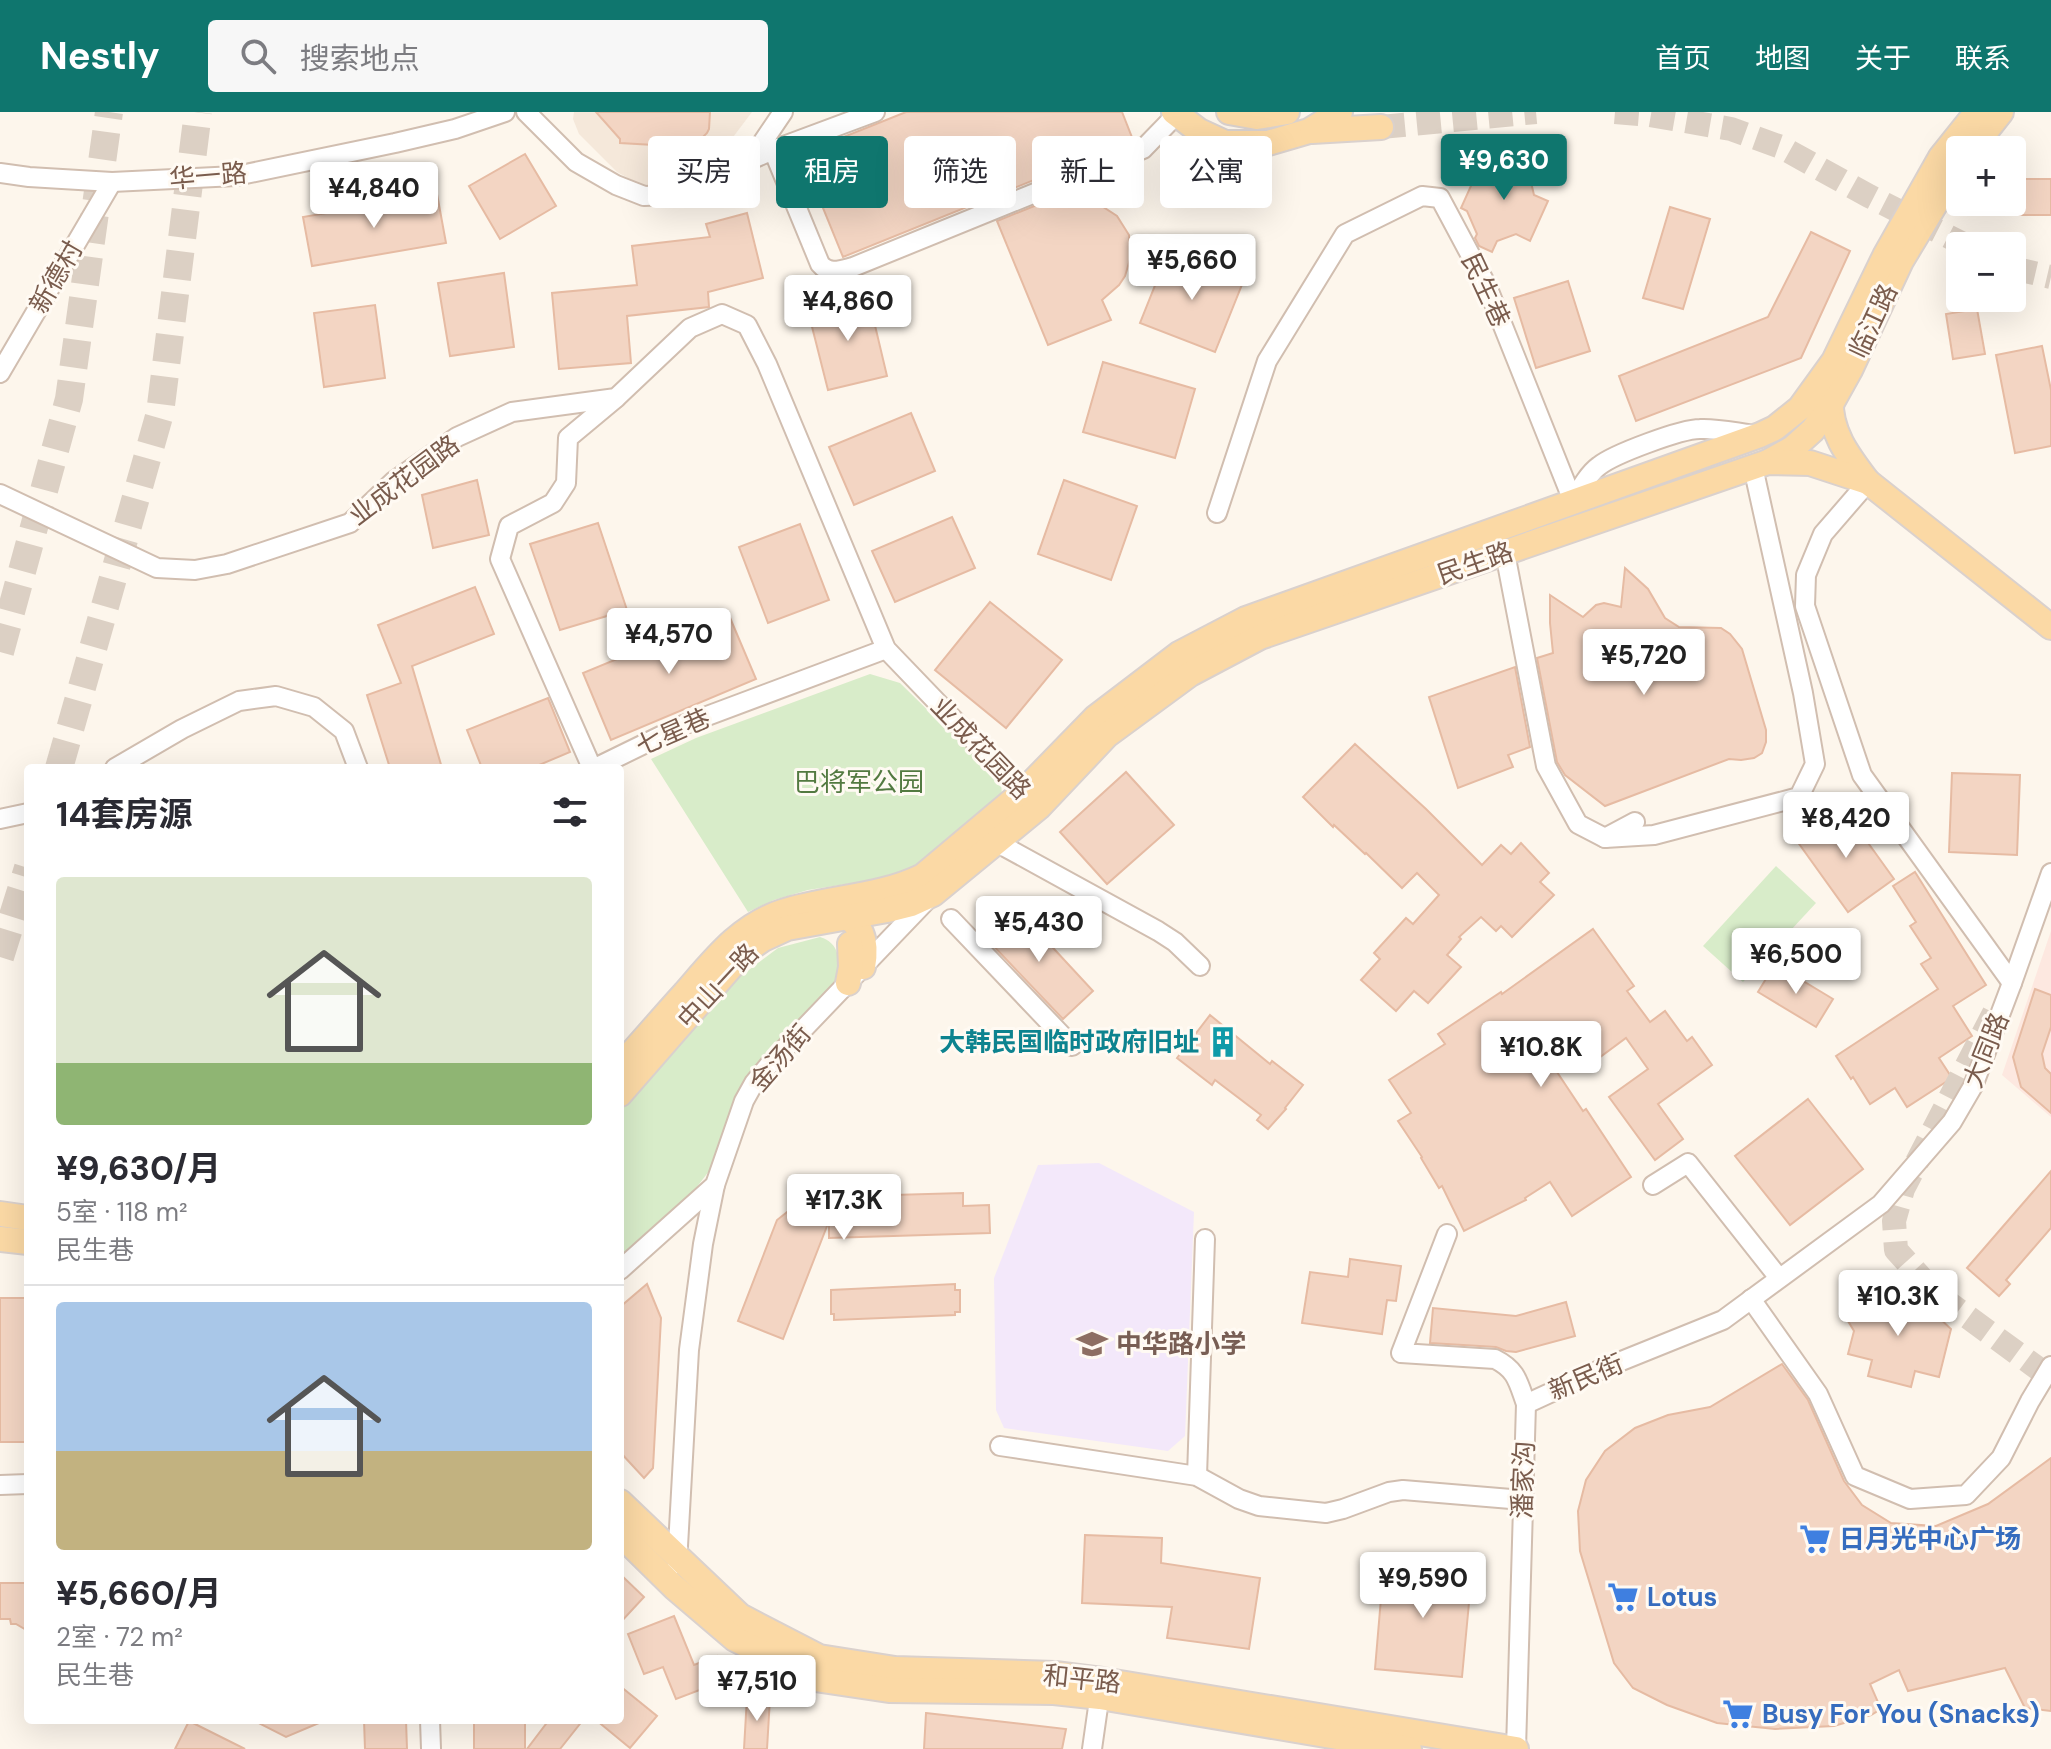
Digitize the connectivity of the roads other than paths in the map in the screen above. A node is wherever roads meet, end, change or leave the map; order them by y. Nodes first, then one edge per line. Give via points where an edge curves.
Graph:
1 (505, 112) edge
2 (526, 112) edge
3 (783, 112) edge
4 (875, 112) edge
5 (1229, 112) edge
6 (1287, 112) edge
7 (1340, 112) edge
8 (1977, 112) edge
9 (2001, 112) edge
10 (1175, 113) edge
11 (1381, 127) tunnel mouth
12 (1309, 131) junction
13 (1982, 136) edge
14 (760, 146) edge
15 (773, 150) junction
16 (760, 156) edge
17 (0, 173) edge
18 (112, 182) junction
19 (1946, 186) edge
20 (648, 196) edge
21 (1834, 361) junction
22 (0, 373) edge
23 (616, 398) junction
24 (1830, 406) junction
25 (1761, 465) junction
26 (1868, 482) junction
27 (0, 494) edge
28 (1573, 501) junction
29 (1217, 513) dead end
30 (1505, 553) junction
31 (2051, 627) edge
32 (886, 649) junction
33 (122, 764) edge
34 (356, 764) edge
35 (591, 764) edge
36 (601, 764) edge
37 (1031, 800) junction
38 (24, 814) edge
39 (0, 819) edge
40 (1635, 822) dead end
41 (1605, 838) junction
42 (996, 842) junction
43 (2051, 873) edge
44 (928, 885) junction
45 (813, 914) junction
46 (848, 916) junction
47 (951, 919) dead end
48 (1200, 966) dead end
49 (856, 975) junction
50 (2012, 983) junction
51 (1072, 1046) dead end
52 (624, 1062) edge
53 (624, 1089) edge
54 (715, 1185) junction
55 (1653, 1185) dead end
56 (1881, 1204) joint
57 (0, 1214) edge
58 (24, 1217) edge
59 (1447, 1234) dead end
60 (0, 1239) edge
61 (1205, 1239) dead end
62 (24, 1242) edge
63 (624, 1266) edge
64 (1779, 1278) junction
65 (1751, 1299) junction
66 (2051, 1366) edge
67 (1526, 1404) junction
68 (1000, 1446) dead end
69 (1197, 1476) junction
70 (24, 1484) edge
71 (0, 1485) edge
72 (1523, 1500) junction
73 (624, 1506) edge
74 (624, 1538) edge
75 (678, 1557) junction
76 (674, 1587) junction
77 (1101, 1688) junction
78 (430, 1724) edge
79 (431, 1749) edge
80 (1092, 1749) edge
81 (1409, 1749) edge
82 (1516, 1749) edge

1 - 18 street, 华一路 via 455,129 236,176
2 - 20 street via 576,162
3 - 14 street
4 - 15 street
5 - 6 main road via 1257,117
7 - 12 main road
8 - 21 main road, 临江路 via 1934,169
9 - 13 main road
10 - 12 main road via 1225,143 1268,143
10 - 15 street via 1143,149 834,272 820,264
11 - 12 main road
15 - 16 street
17 - 18 street, 华一路
18 - 22 street, 新德村
19 - 24 main road, 临江路 via 1901,261
21 - 24 main road
21 - 28 main road, 民生路 via 1800,408 1775,428
23 - 27 street, 业成花园路 via 512,412 457,437 394,481 350,523 195,570 157,568
23 - 32 street, 业成花园路 via 690,328 722,314 747,325
23 - 35 street via 568,438 566,483 553,503 509,526 500,559
24 - 25 main road, 临江路 via 1793,448
24 - 26 main road via 1837,437
25 - 26 main road, 民生路 via 1810,463
25 - 30 main road, 民生路
25 - 41 street via 1815,764 1799,797 1654,835
26 - 31 main road, 民生路
26 - 50 street via 1823,534 1806,575 1805,606 1862,775
28 - 29 street, 民生巷 via 1487,286 1440,198 1422,196 1345,234 1267,361
28 - 37 main road, 民生路 via 1246,619 1179,654 1095,718
30 - 37 main road, 民生路 via 1260,637 1190,674
30 - 41 street via 1546,766 1578,824
32 - 36 street, 七星巷 via 683,725
32 - 37 street, 业成花园路
33 - 34 street via 239,701 276,696 314,707 344,731
37 - 42 main road, 民生路
37 - 44 main road, 民生路
38 - 39 street
40 - 41 street
42 - 44 main road, 民生路
42 - 48 street via 1158,931
43 - 50 street, 大同路
44 - 45 main road, 中山一路 via 907,884
44 - 46 main road via 911,904
44 - 49 street, 金汤街
45 - 46 main road via 828,907
45 - 49 main road via 844,932
45 - 52 main road, 中山一路 via 781,912 754,924 731,942
45 - 53 main road, 中山一路 via 743,953
46 - 49 main road via 862,934 866,952
47 - 51 street
49 - 54 street, 金汤街 via 754,1083
50 - 56 street, 大同路 via 1963,1104
54 - 63 street, 金汤街
54 - 75 street via 689,1350
55 - 64 street via 1688,1163
56 - 64 street, 新民街
57 - 58 main road
59 - 67 street, 新民街 via 1401,1353 1495,1359 1517,1378
60 - 62 main road
61 - 69 street
64 - 65 street, 新民街
65 - 66 street via 1818,1394 1855,1476 1910,1499 1966,1495 2001,1458
65 - 67 street, 新民街 via 1723,1320
67 - 72 street, 潘家沟
68 - 69 street
69 - 72 street via 1259,1506 1326,1513 1403,1490
70 - 71 street
72 - 82 street, 潘家沟
73 - 75 main road, 和平路
74 - 76 main road, 和平路
75 - 76 street
75 - 77 main road, 和平路 via 740,1616 819,1657 895,1669 1055,1674
76 - 77 main road, 和平路 via 735,1639 815,1679 889,1690
77 - 80 street
77 - 81 main road, 和平路
77 - 82 main road, 和平路
78 - 79 street

